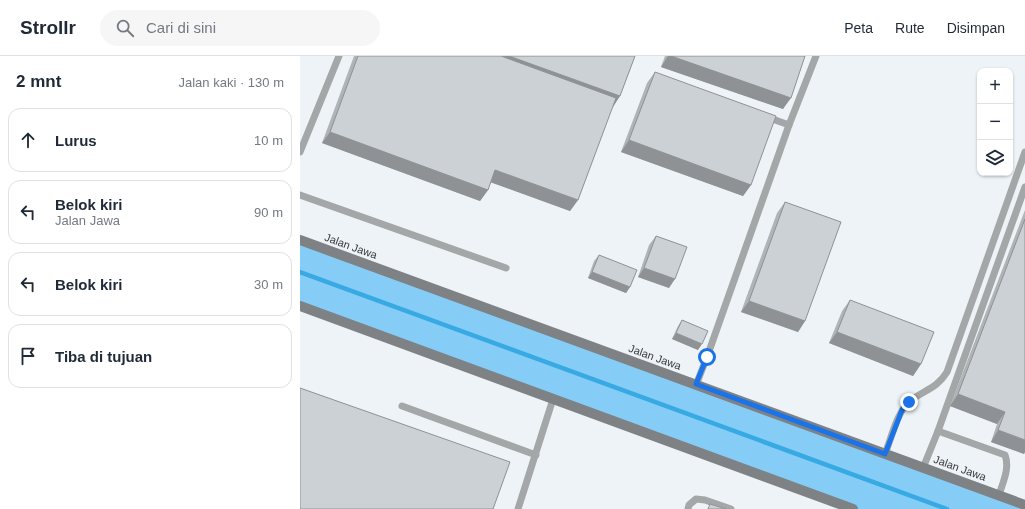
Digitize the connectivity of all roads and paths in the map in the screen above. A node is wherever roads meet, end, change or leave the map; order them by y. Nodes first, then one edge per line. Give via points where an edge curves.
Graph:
1 (338, 56) edge
2 (816, 56) edge
3 (760, 115) edge
4 (789, 125) junction
5 (300, 152) edge
6 (1025, 152) edge
7 (1025, 187) edge
8 (300, 196) edge
9 (300, 240) edge
10 (506, 268) dead end
11 (300, 306) edge
12 (696, 384) junction
13 (553, 399) junction
14 (402, 406) dead end
15 (938, 431) junction
16 (885, 454) junction
17 (536, 455) junction
18 (923, 468) junction
19 (999, 495) junction
20 (1025, 505) edge
21 (518, 509) edge
22 (688, 509) edge
23 (731, 509) edge
24 (853, 509) edge

1 - 5 lane
2 - 4 lane
3 - 4 lane
4 - 12 lane
6 - 16 lane via 947,372 942,380 909,402 902,410
7 - 15 lane
8 - 10 lane
9 - 12 street, Jalan Jawa
11 - 13 street
12 - 16 street, Jalan Jawa
13 - 17 lane
13 - 24 street
14 - 17 lane
15 - 18 lane
15 - 19 lane via 1005,455 1008,467
16 - 18 street, Jalan Jawa
17 - 21 lane
18 - 19 street, Jalan Jawa
19 - 20 street, Jalan Jawa
22 - 23 lane via 696,499

